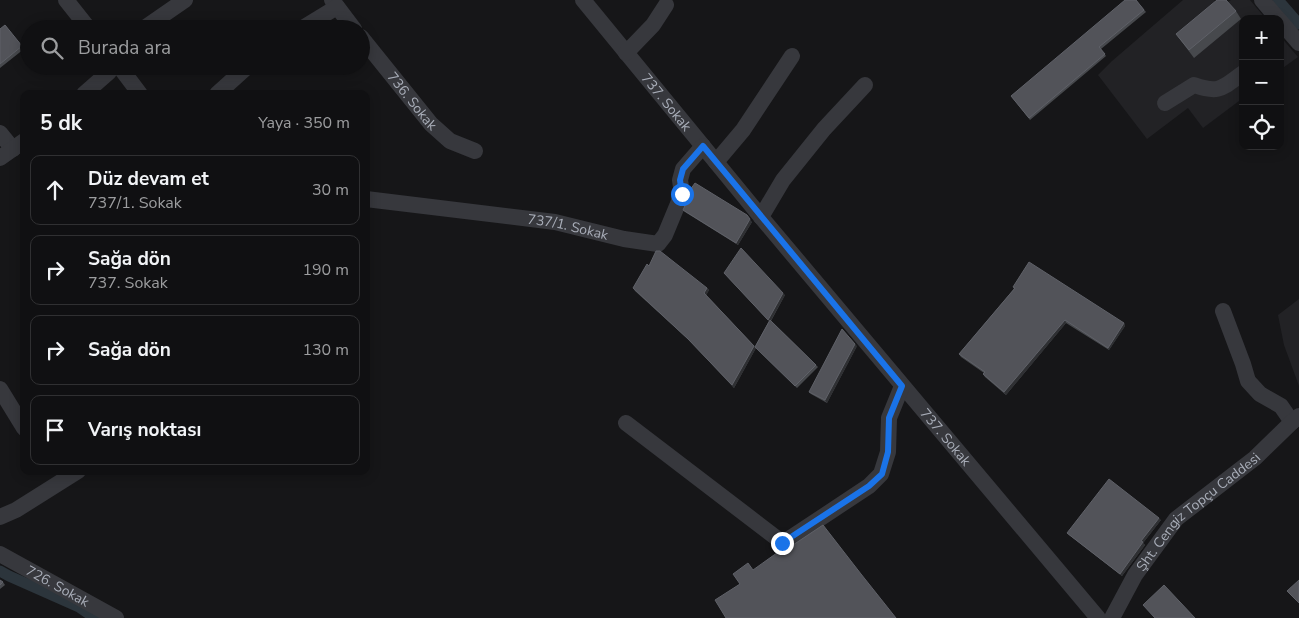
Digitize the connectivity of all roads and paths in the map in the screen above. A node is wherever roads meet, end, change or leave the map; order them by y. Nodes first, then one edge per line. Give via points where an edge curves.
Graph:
1 (66, 0) edge
2 (185, 0) edge
3 (583, 0) edge
4 (1262, 0) edge
5 (334, 4) edge
6 (666, 5) dead end
7 (82, 20) edge
8 (156, 20) edge
9 (313, 20) edge
10 (347, 20) edge
11 (1286, 31) edge
12 (370, 48) edge
13 (626, 53) junction
14 (792, 56) dead end
15 (106, 75) edge
16 (126, 75) edge
17 (238, 75) edge
18 (1239, 76) edge
19 (865, 85) dead end
20 (89, 90) edge
21 (137, 90) edge
22 (221, 90) edge
23 (1165, 103) dead end
24 (0, 133) edge
25 (703, 146) junction
26 (12, 149) edge
27 (475, 151) dead end
28 (716, 162) junction
29 (370, 199) edge
30 (761, 217) junction
31 (1223, 311) dead end
32 (902, 386) junction
33 (0, 389) edge
34 (1295, 419) edge
35 (20, 422) edge
36 (626, 423) dead end
37 (66, 475) edge
38 (0, 517) edge
39 (0, 554) edge
40 (116, 618) edge
41 (1098, 618) edge
42 (1112, 618) edge

1 - 7 street
2 - 8 street
3 - 13 street, 737. Sokak
4 - 11 street
5 - 9 street
5 - 10 street
6 - 13 street via 653,25
12 - 27 street, 736. Sokak via 431,124 450,141
13 - 25 street, 737. Sokak
14 - 28 street via 743,130
15 - 20 street
16 - 21 street
17 - 22 street
18 - 23 street via 1222,88 1208,90 1194,85
19 - 30 street via 824,129 784,180
24 - 26 street
25 - 28 street, 737. Sokak
25 - 29 street, 737/1. Sokak via 683,169 680,180 682,194 658,244 555,222
28 - 30 street, 737. Sokak
30 - 32 street, 737. Sokak
31 - 34 street via 1248,381 1260,394
32 - 36 street via 889,418 888,452 882,474 782,543
32 - 41 street, 737. Sokak
33 - 35 street
34 - 42 street, Şht. Cengiz Topçu Caddesi via 1255,458 1176,519 1135,575
37 - 38 street via 16,510
39 - 40 street, 726. Sokak

